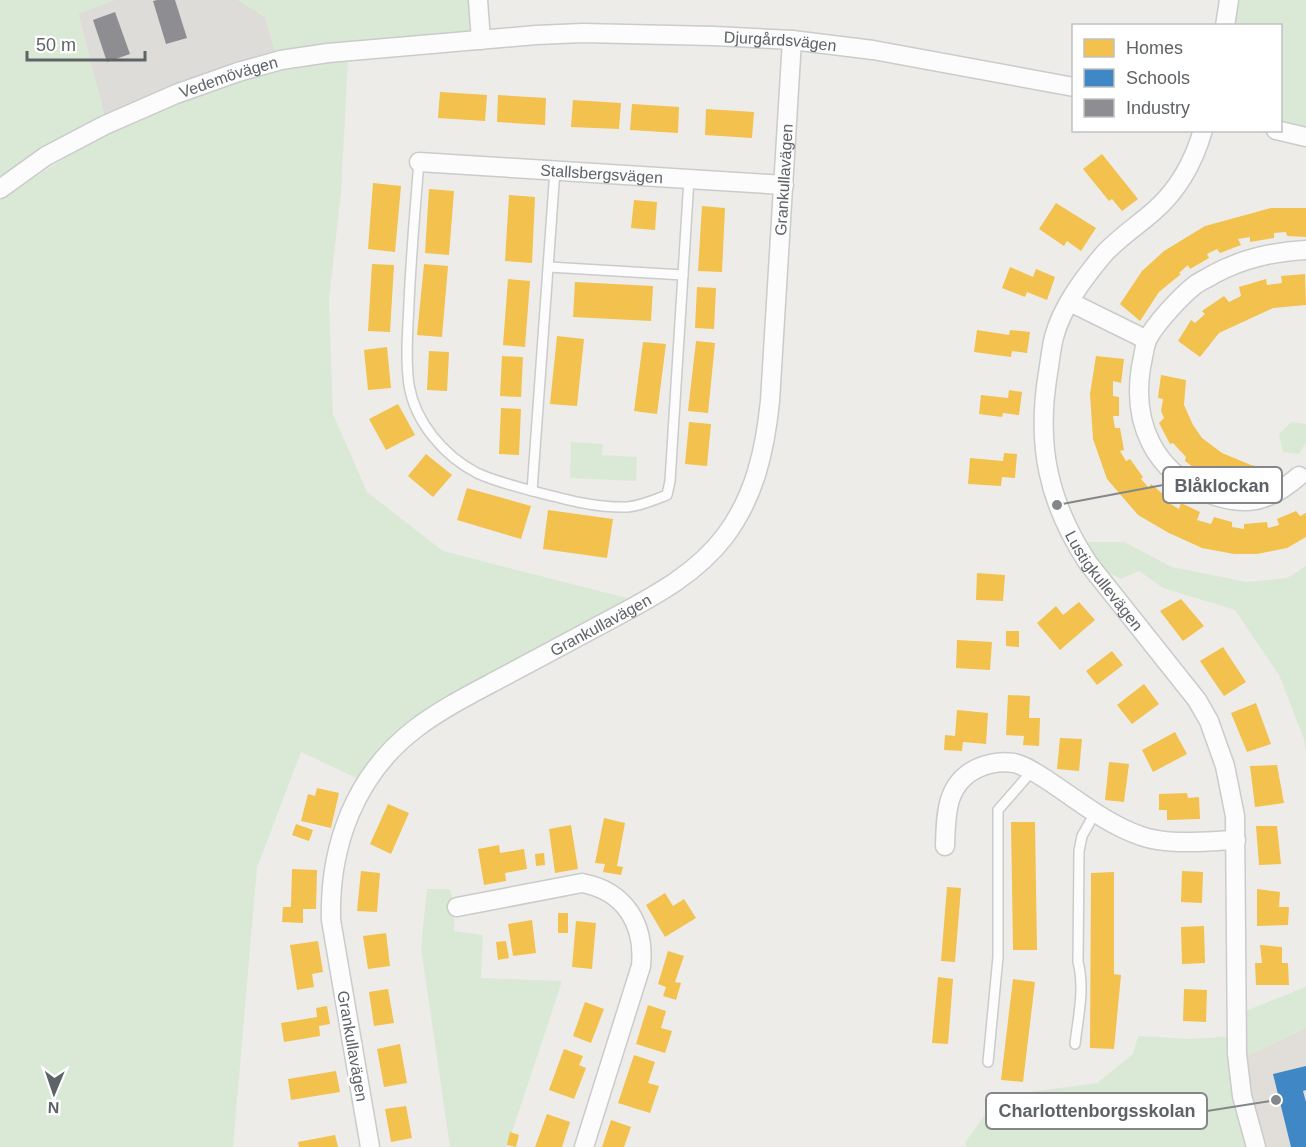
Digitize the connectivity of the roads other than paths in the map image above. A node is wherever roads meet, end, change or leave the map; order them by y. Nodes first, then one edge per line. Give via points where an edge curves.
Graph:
1 (478, 0) edge
2 (1229, 0) edge
3 (1225, 24) edge
4 (481, 40) junction
5 (792, 40) junction
6 (1072, 87) edge
7 (1282, 131) edge
8 (1202, 132) edge
9 (1306, 137) edge
10 (420, 162) joint
11 (555, 170) junction
12 (689, 179) junction
13 (784, 185) junction
14 (0, 189) edge
15 (1306, 250) edge
16 (549, 267) junction
17 (683, 275) junction
18 (1070, 302) junction
19 (1147, 340) junction
20 (1299, 476) dead end
21 (532, 491) junction
22 (1032, 771) junction
23 (1096, 811) junction
24 (1236, 840) junction
25 (945, 846) dead end
26 (457, 907) dead end
27 (1075, 1044) dead end
28 (988, 1062) dead end
29 (370, 1147) edge
30 (584, 1147) edge
31 (1256, 1147) edge

1 - 4 street
2 - 3 street
4 - 5 street, Djurgårdsvägen via 647,33
4 - 14 street, Vedemövägen via 299,57 238,72 105,125 46,156
5 - 6 street, Djurgårdsvägen via 918,57
5 - 13 street, Grankullavägen
7 - 9 street
8 - 18 street, Lustigkullevägen via 1188,168 1171,193 1104,254
10 - 11 street, Stallsbergsvägen
10 - 21 lane via 407,355 414,403 424,425 460,463 478,474
11 - 12 street, Stallsbergsvägen
11 - 16 lane
12 - 13 street, Stallsbergsvägen
12 - 17 lane
13 - 29 street, Grankullavägen via 766,439 740,515 704,560 676,583 463,699 416,729 372,772 351,809 334,864 331,920
15 - 19 street via 1262,255 1234,264 1196,284
16 - 17 lane
16 - 21 lane
17 - 21 lane via 667,495 628,507 568,501
18 - 19 street
18 - 24 street, Lustigkullevägen via 1054,337 1043,411 1044,449 1057,505 1089,563 1197,700 1209,721 1229,781
19 - 20 street via 1139,379 1141,415 1154,449 1176,474 1218,497 1247,501 1270,497
22 - 23 street
22 - 25 street via 1013,763 992,763 971,771 948,802
22 - 28 lane via 998,810 998,957
23 - 24 street via 1129,831 1152,839
23 - 27 lane via 1082,836 1079,851 1078,962 1082,986
24 - 31 street, Lustigkullevägen via 1237,1054 1242,1096
26 - 30 street via 582,883 613,895 632,916 642,942 641,966

